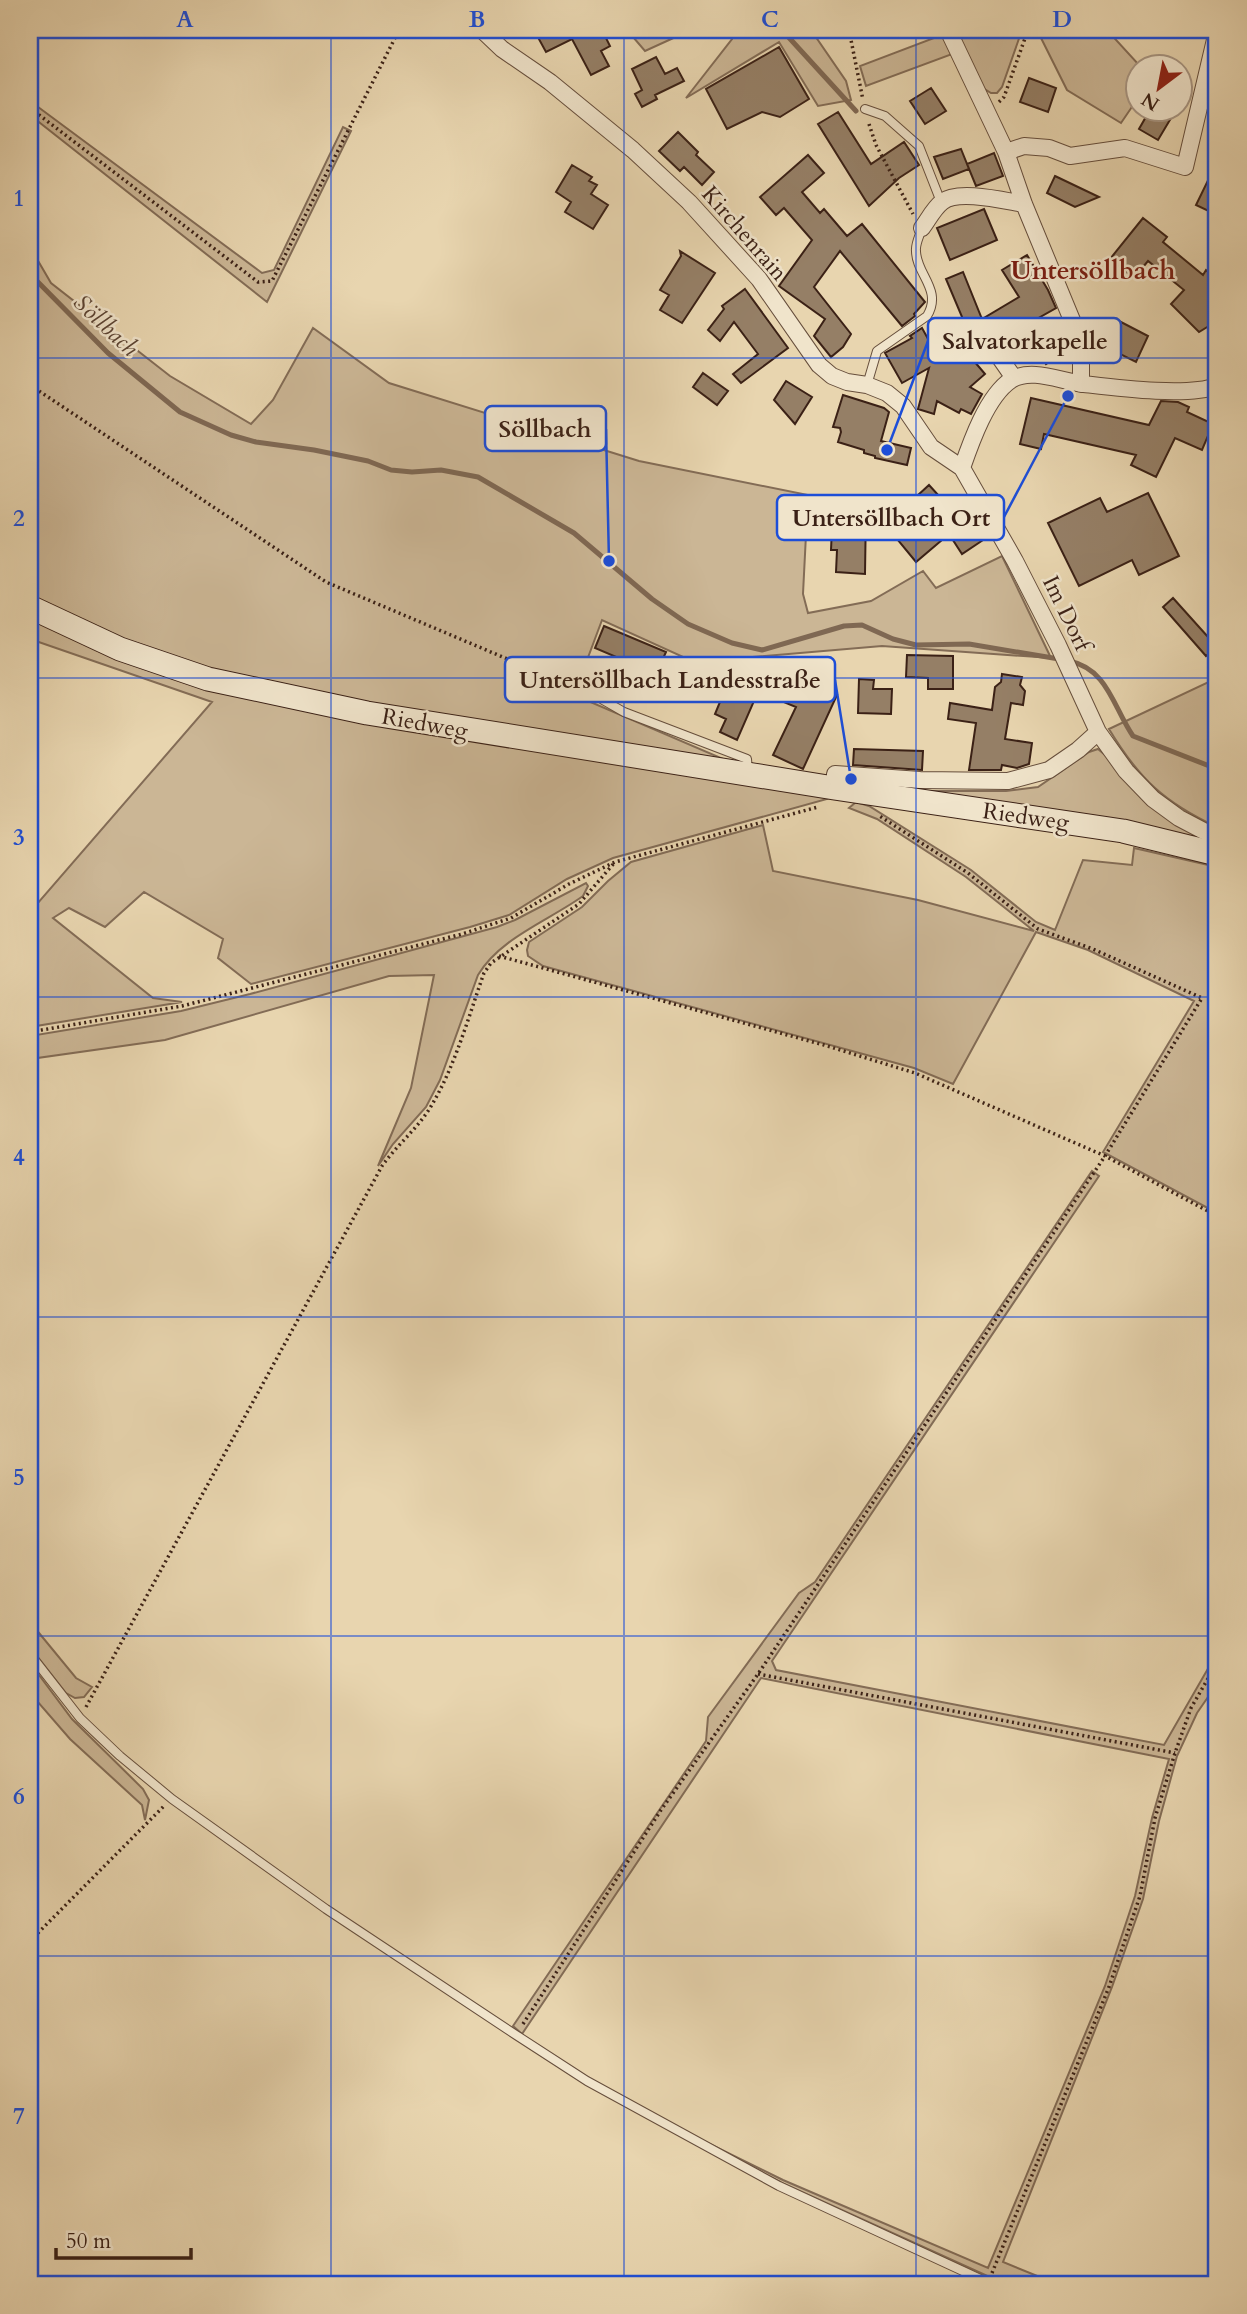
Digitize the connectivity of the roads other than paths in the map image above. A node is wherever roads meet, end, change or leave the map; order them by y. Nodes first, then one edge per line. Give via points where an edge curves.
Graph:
1 (482, 30) edge
2 (948, 30) edge
3 (1217, 31) edge
4 (865, 109) road end
5 (1006, 152) junction
6 (941, 202) junction
7 (1024, 204) junction
8 (922, 228) joint
9 (991, 345) dead end
10 (1014, 378) junction
11 (1081, 384) junction
12 (867, 385) junction
13 (1217, 386) edge
14 (961, 468) junction
15 (30, 607) edge
16 (650, 684) dead end
17 (1098, 732) junction
18 (749, 774) junction
19 (834, 788) junction
20 (1217, 838) edge
21 (1217, 853) edge
22 (30, 1654) edge
23 (989, 2284) edge

1 - 12 street, Kirchenrain via 633,150 689,202 759,279 819,365 847,383
2 - 5 street
3 - 5 street via 1185,167 1125,148 1070,156 1024,146
4 - 6 lane via 885,116 919,146
5 - 7 street
6 - 7 street via 951,196 968,196
6 - 8 street
7 - 11 street via 1081,342
8 - 12 lane via 916,251 932,298 931,308 927,316 877,351
9 - 10 street
10 - 11 street via 1046,376
10 - 14 street via 994,398
11 - 13 street via 1191,392
12 - 14 street, Kirchenrain via 903,406 932,447
14 - 17 street, Im Dorf via 1015,561
15 - 18 main road, Riedweg via 120,649 208,679 442,727
16 - 18 lane via 620,671 608,674 595,689 603,700 624,712 747,759
17 - 19 street, Riedweg via 1049,770 1008,780 835,774
17 - 20 street, Im Dorf via 1153,799
18 - 19 main road, Riedweg
19 - 21 main road, Riedweg via 1123,831
22 - 23 lane via 80,1718 172,1799 326,1909 516,2035 587,2081 779,2186

